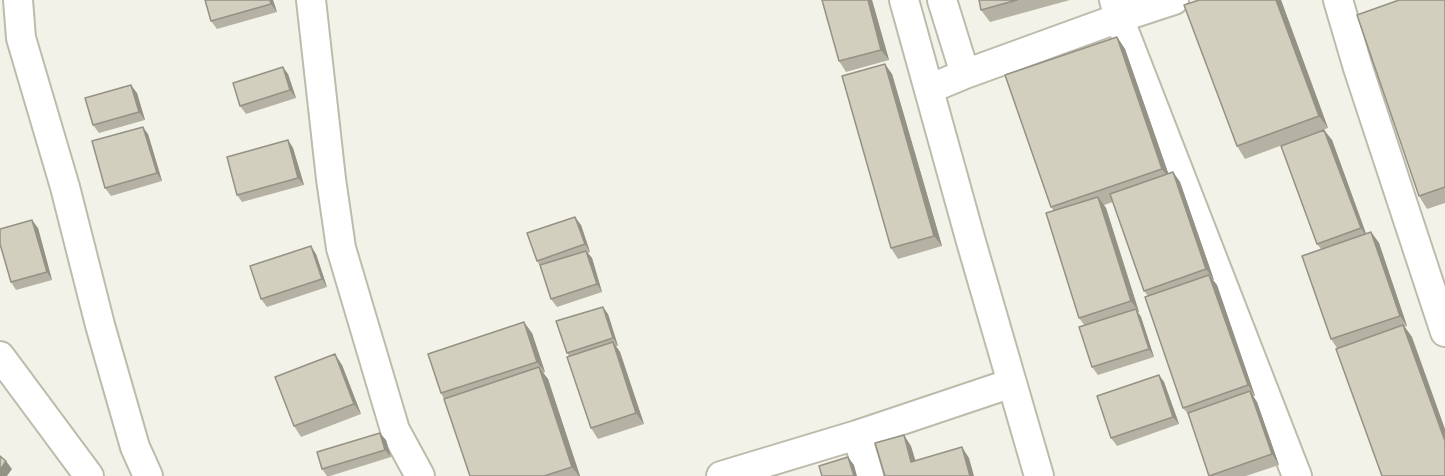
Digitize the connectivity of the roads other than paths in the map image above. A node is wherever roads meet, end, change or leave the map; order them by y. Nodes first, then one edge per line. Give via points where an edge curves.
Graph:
1 (18, 0) edge
2 (311, 0) edge
3 (904, 0) edge
4 (942, 0) edge
5 (1174, 0) edge
6 (1338, 0) edge
7 (1116, 9) edge
8 (964, 74) junction
9 (929, 89) junction
10 (1445, 332) edge
11 (0, 356) edge
12 (1012, 383) junction
13 (857, 435) junction
14 (89, 476) edge
15 (148, 476) edge
16 (420, 476) edge
17 (721, 476) edge
18 (869, 476) edge
19 (1039, 476) edge
20 (1297, 476) edge

1 - 15 street via 21,38 65,187 108,356 135,447
2 - 16 street via 340,248 395,430
3 - 9 street
4 - 8 street
5 - 7 street
6 - 10 street
7 - 8 street
7 - 20 street
8 - 9 street
9 - 12 street
11 - 14 street
12 - 13 street
12 - 19 street
13 - 17 street
13 - 18 street

